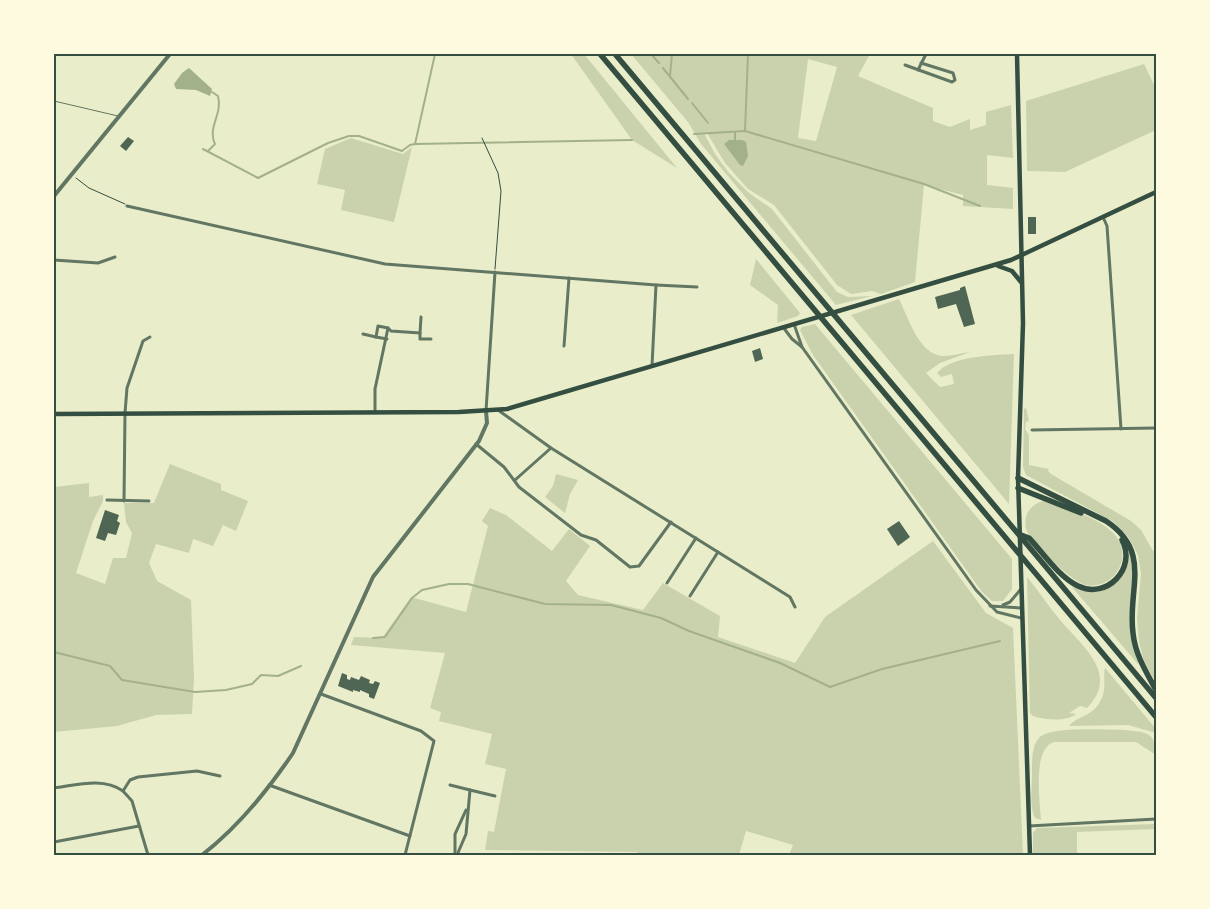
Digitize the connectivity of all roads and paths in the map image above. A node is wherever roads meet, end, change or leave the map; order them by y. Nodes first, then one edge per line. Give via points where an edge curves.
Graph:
1 (170, 54) edge
2 (600, 54) edge
3 (615, 54) edge
4 (926, 54) edge
5 (1018, 54) edge
6 (921, 63) junction
7 (905, 64) dead end
8 (918, 70) junction
9 (54, 100) edge
10 (119, 116) junction
11 (482, 138) dead end
12 (72, 174) junction
13 (1156, 192) edge
14 (54, 196) edge
15 (127, 206) joint
16 (1103, 217) junction
17 (1021, 255) junction
18 (114, 257) dead end
19 (54, 260) edge
20 (994, 266) junction
21 (495, 272) junction
22 (569, 278) junction
23 (1022, 283) junction
24 (656, 285) junction
25 (697, 287) dead end
26 (421, 316) dead end
27 (794, 324) junction
28 (783, 327) junction
29 (388, 328) junction
30 (420, 333) junction
31 (363, 334) dead end
32 (376, 337) junction
33 (150, 338) dead end
34 (386, 339) junction
35 (431, 339) dead end
36 (564, 346) dead end
37 (802, 347) junction
38 (652, 366) junction
39 (498, 410) junction
40 (375, 412) junction
41 (486, 412) junction
42 (125, 413) junction
43 (54, 414) edge
44 (1156, 428) edge
45 (1121, 429) junction
46 (1032, 430) dead end
47 (476, 444) junction
48 (551, 448) junction
49 (1018, 478) junction
50 (515, 480) junction
51 (1018, 488) junction
52 (107, 500) dead end
53 (149, 500) dead end
54 (124, 501) junction
55 (670, 522) junction
56 (1020, 535) junction
57 (696, 538) junction
58 (718, 552) junction
59 (667, 583) dead end
60 (1021, 589) junction
61 (690, 596) dead end
62 (990, 606) junction
63 (1002, 606) junction
64 (795, 607) dead end
65 (1021, 608) junction
66 (1022, 618) junction
67 (1156, 690) edge
68 (321, 694) junction
69 (1156, 698) edge
70 (1156, 718) edge
71 (220, 776) dead end
72 (269, 785) junction
73 (450, 785) dead end
74 (54, 788) edge
75 (123, 790) junction
76 (470, 790) junction
77 (495, 796) dead end
78 (466, 810) junction
79 (1156, 819) edge
80 (139, 826) junction
81 (1029, 826) junction
82 (410, 836) junction
83 (54, 842) edge
84 (148, 855) edge
85 (202, 855) edge
86 (405, 855) edge
87 (456, 855) edge
88 (1030, 855) edge

1 - 10 street
2 - 70 highway
3 - 56 highway
4 - 6 street
5 - 17 main road
6 - 8 street
6 - 8 street via 953,74 955,80 952,82
7 - 8 street
9 - 10 lane
10 - 12 street
11 - 21 path via 498,173 500,191
12 - 14 street
12 - 15 path via 89,188
13 - 16 main road
15 - 21 street via 385,264
16 - 17 main road
16 - 45 street via 1107,226
17 - 20 main road
17 - 23 main road
18 - 19 street via 98,263
20 - 23 main road via 1008,269
20 - 27 main road
21 - 22 street
21 - 41 street
22 - 24 street
22 - 36 street
23 - 49 main road
24 - 25 street
24 - 38 street
26 - 30 street
27 - 28 main road
27 - 37 street
28 - 37 street
28 - 38 main road
29 - 30 street via 391,331
29 - 32 street via 378,326
29 - 34 street
30 - 35 street via 420,339
31 - 32 street
32 - 34 street
33 - 42 street via 143,341 128,384
34 - 40 street via 375,389
37 - 62 street
38 - 39 main road
39 - 41 main road
39 - 48 street
40 - 41 main road
40 - 42 main road
41 - 47 street via 487,423
42 - 43 main road
42 - 54 street
44 - 45 street
45 - 46 street
47 - 50 street
47 - 68 street via 373,577
48 - 50 street
48 - 55 street
49 - 51 main road
49 - 67 highway via 1106,521 1126,541 1136,570 1133,636 1141,662
50 - 55 street via 581,535 596,540 630,567 639,566
51 - 56 highway via 1106,524 1122,541 1125,563 1120,575 1110,585 1096,590 1086,589 1068,580 1030,538
51 - 60 main road
52 - 54 street
53 - 54 street
55 - 57 street
56 - 69 highway
57 - 58 street
57 - 59 street
58 - 61 street
58 - 64 street via 790,597
60 - 63 street
60 - 65 main road
62 - 63 street
62 - 66 street via 1004,615
63 - 65 street
65 - 66 main road
66 - 81 main road
68 - 72 street via 297,747
68 - 82 street via 421,730 434,742
71 - 75 street via 197,771 138,777 128,782
72 - 82 street
72 - 85 street via 227,834
73 - 76 street
74 - 75 street via 101,782
75 - 80 street via 132,801
76 - 77 street
76 - 78 street
78 - 87 street via 466,834
78 - 87 street via 456,828
79 - 81 street
80 - 83 street
80 - 84 street
81 - 88 main road
82 - 86 street

